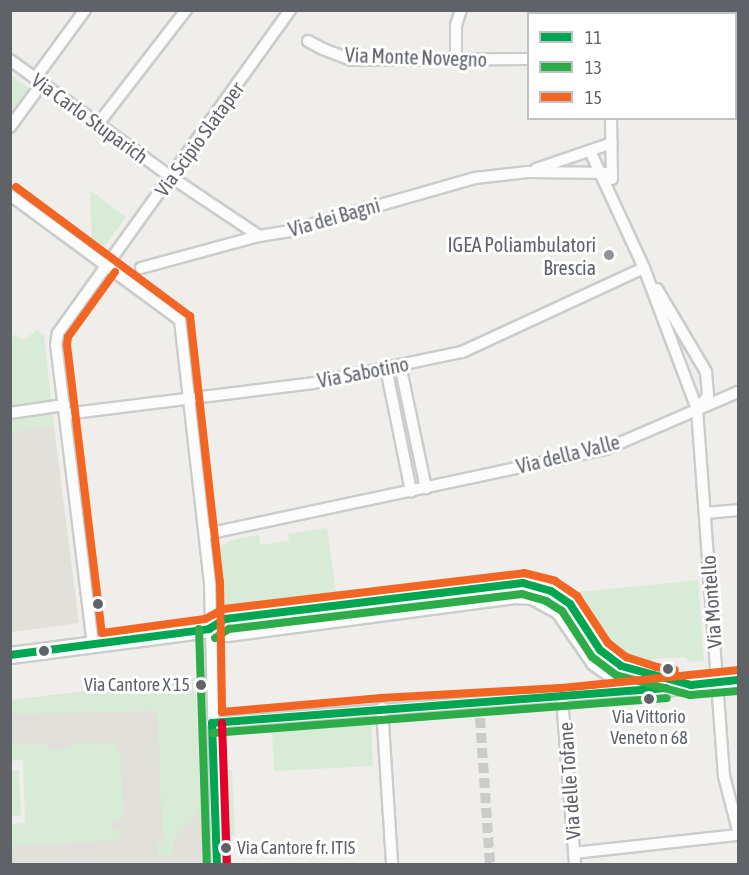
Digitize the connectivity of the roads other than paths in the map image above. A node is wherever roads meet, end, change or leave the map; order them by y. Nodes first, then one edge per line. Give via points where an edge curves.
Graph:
1 (85, 10) edge
2 (186, 10) edge
3 (290, 10) edge
4 (461, 10) edge
5 (308, 40) dead end
6 (527, 59) edge
7 (10, 60) edge
8 (456, 60) junction
9 (36, 77) junction
10 (35, 93) dead end
11 (611, 120) edge
12 (98, 124) junction
13 (10, 127) edge
14 (612, 143) junction
15 (590, 151) junction
16 (528, 172) junction
17 (599, 173) junction
18 (612, 173) junction
19 (171, 177) junction
20 (10, 195) edge
21 (615, 200) junction
22 (259, 236) junction
23 (106, 266) junction
24 (141, 268) dead end
25 (644, 268) junction
26 (400, 365) junction
27 (386, 368) junction
28 (738, 392) edge
29 (189, 398) junction
30 (697, 409) junction
31 (65, 410) junction
32 (10, 413) edge
33 (426, 488) junction
34 (411, 491) junction
35 (738, 510) edge
36 (705, 513) junction
37 (206, 534) junction
38 (209, 629) junction
39 (93, 645) junction
40 (10, 655) edge
41 (738, 680) edge
42 (716, 682) junction
43 (691, 685) junction
44 (646, 690) junction
45 (562, 698) junction
46 (382, 708) junction
47 (212, 723) junction
48 (738, 830) edge
49 (738, 835) edge
50 (574, 853) junction
51 (217, 864) edge
52 (392, 864) edge
53 (575, 864) edge

1 - 9 street
2 - 12 street
3 - 19 street, Via Scipio Slataper
4 - 8 street via 456,25
5 - 8 street, Via Monte Novegno via 352,60
6 - 8 street, Via Monte Novegno
7 - 9 street, Via Carlo Stuparich
9 - 12 street, Via Carlo Stuparich
10 - 13 street
11 - 14 street
12 - 19 street, Via Carlo Stuparich
14 - 15 street, Via dei Bagni
14 - 18 street
15 - 16 street, Via dei Bagni
15 - 17 street
16 - 17 street, Via dei Bagni
16 - 22 street, Via dei Bagni via 448,184 290,231
17 - 18 street, Via dei Bagni
17 - 21 street
18 - 21 street
19 - 22 street, Via Carlo Stuparich
19 - 23 street, Via Scipio Slataper
20 - 23 street
21 - 25 street
22 - 24 street, Via dei Bagni
23 - 29 street via 180,320
23 - 31 street, Via Scipio Slataper via 58,333 56,345
25 - 26 street, Via Sabotino via 462,352
25 - 30 street
25 - 30 street via 706,372 708,396
26 - 27 street, Via Sabotino
26 - 33 street
27 - 29 street, Via Sabotino via 313,383
27 - 34 street
28 - 30 street, Via della Valle
29 - 31 street, Via Sabotino
29 - 37 street
30 - 33 street, Via della Valle via 606,449
30 - 36 street, Via Montello
31 - 32 street, Via Sabotino
31 - 39 street, Via Scipio Slataper
33 - 34 street, Via della Valle
34 - 37 street, Via della Valle
35 - 36 street
36 - 42 street, Via Montello
37 - 38 street
38 - 39 street
38 - 43 street via 225,619 532,584 570,604 600,650 621,666
38 - 44 street via 227,633 515,595 532,596 559,611 586,653 605,672
38 - 47 street
39 - 40 street
41 - 42 street
42 - 43 street
42 - 48 street, Via Montello via 724,776
43 - 44 street
44 - 45 street
45 - 46 street
45 - 50 street, Via delle Tofane
46 - 47 street
46 - 52 street
47 - 51 street
49 - 50 street
50 - 53 street, Via delle Tofane

